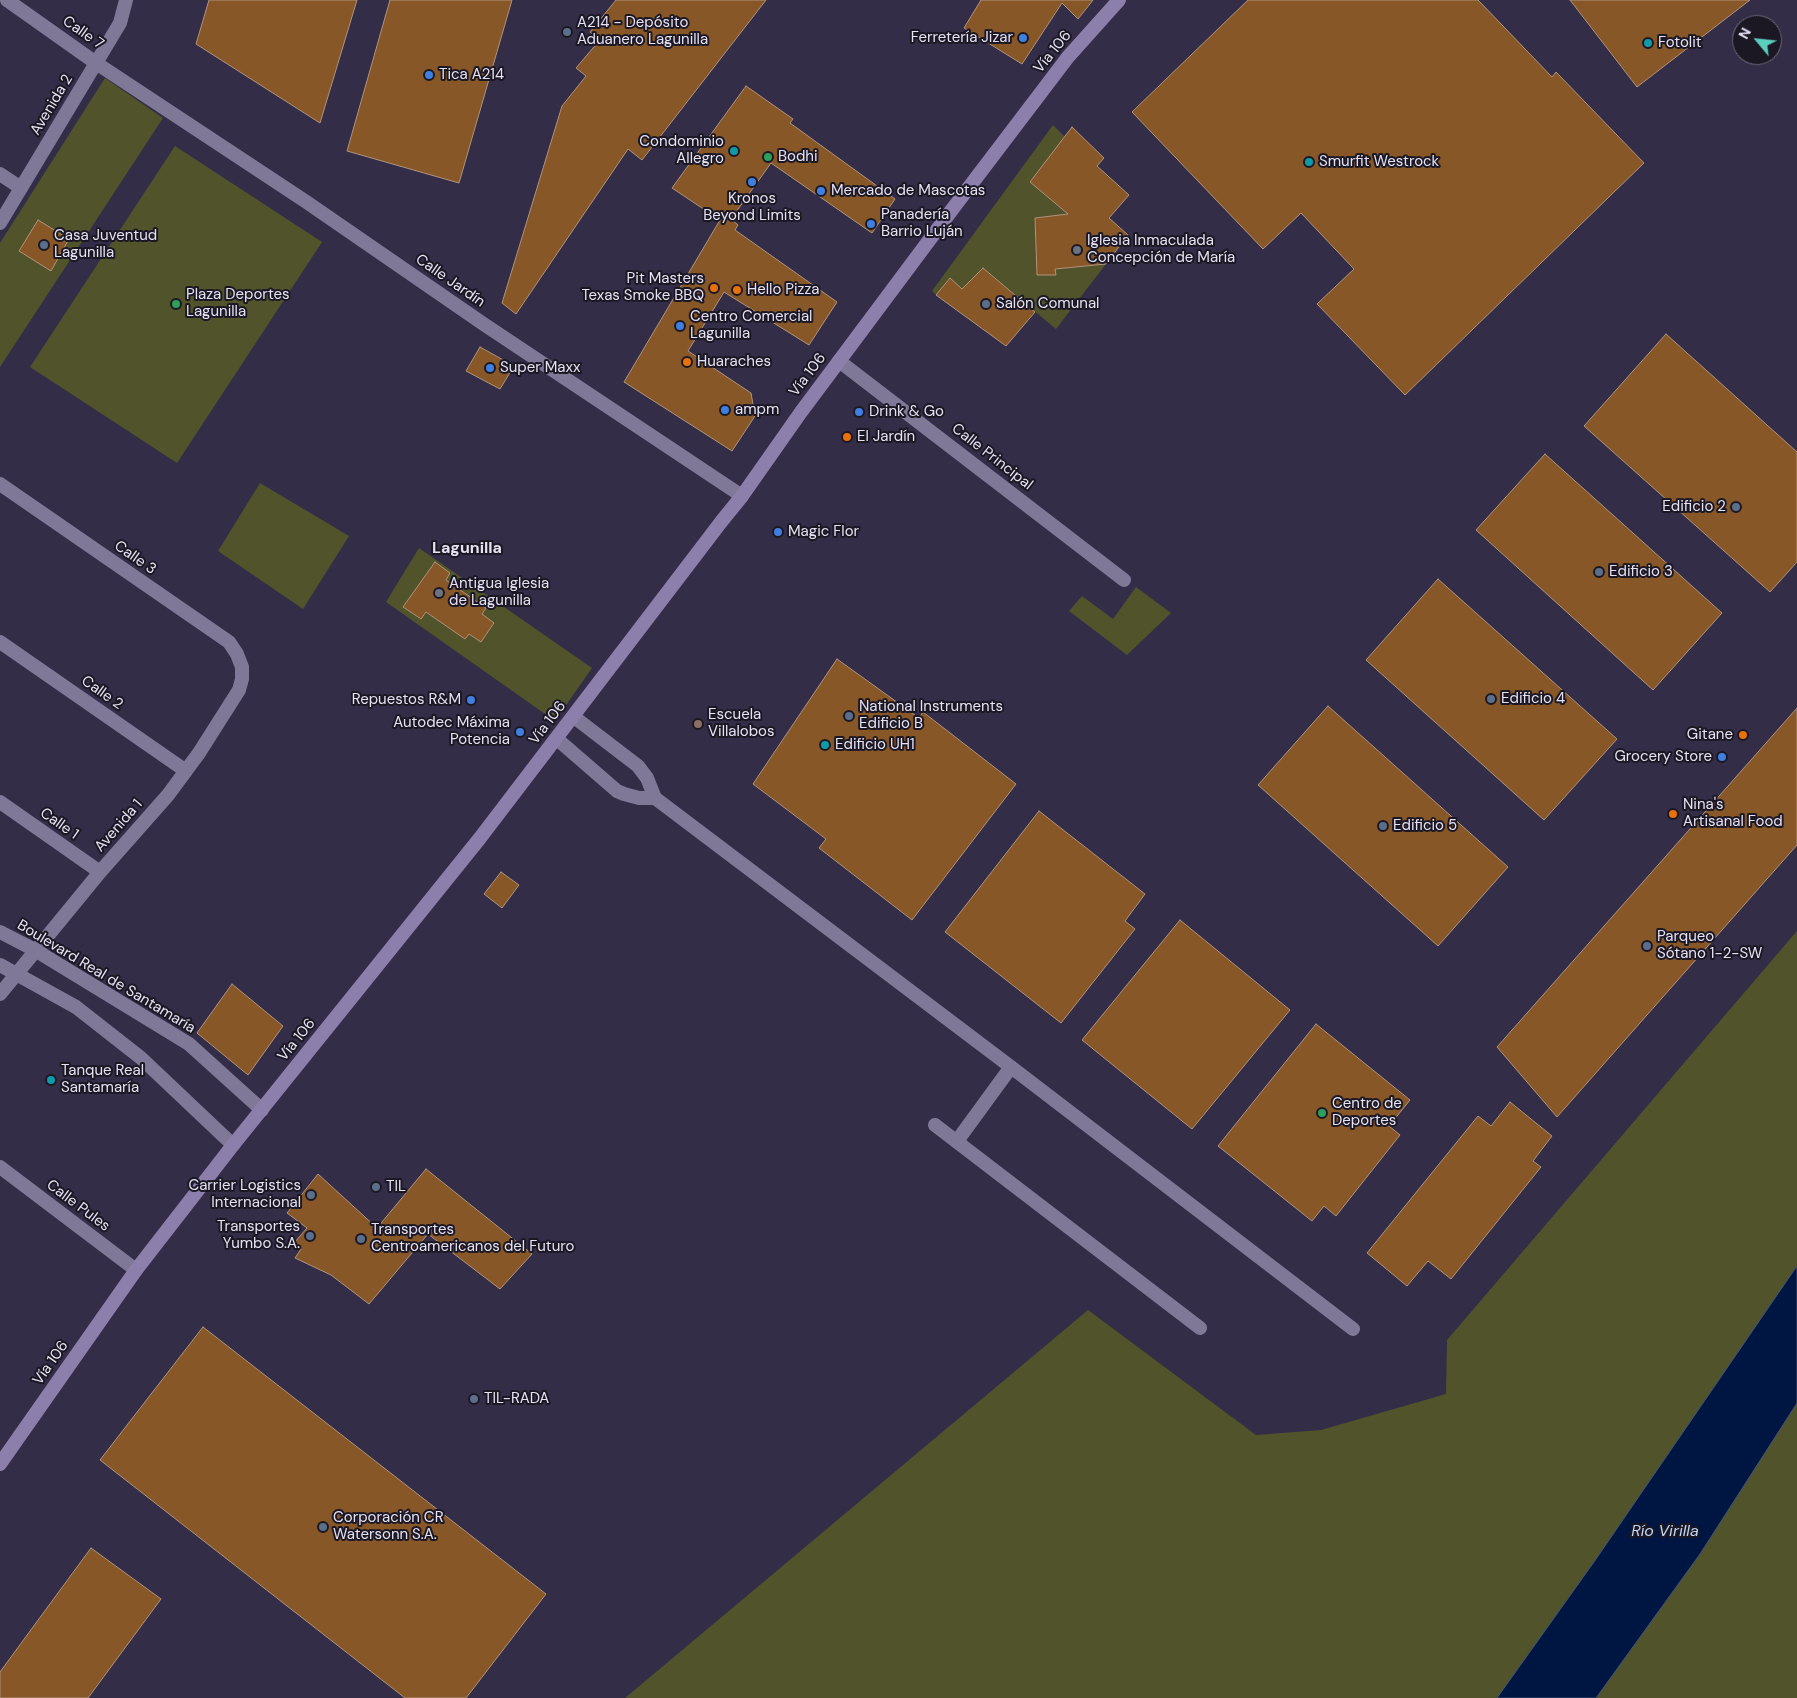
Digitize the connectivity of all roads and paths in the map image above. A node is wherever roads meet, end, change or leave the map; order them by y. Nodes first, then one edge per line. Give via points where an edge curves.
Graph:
1 (7, 0) edge
2 (126, 0) edge
3 (1119, 0) edge
4 (96, 63) junction
5 (141, 92) joint
6 (0, 174) edge
7 (21, 188) junction
8 (0, 224) edge
9 (839, 361) junction
10 (0, 484) edge
11 (742, 496) junction
12 (1124, 580) dead end
13 (0, 642) edge
14 (242, 667) joint
15 (574, 717) junction
16 (557, 739) junction
17 (186, 771) junction
18 (655, 798) junction
19 (0, 802) edge
20 (100, 872) junction
21 (0, 932) edge
22 (36, 950) junction
23 (0, 965) edge
24 (17, 974) junction
25 (0, 994) edge
26 (1011, 1067) junction
27 (262, 1110) junction
28 (935, 1125) dead end
29 (957, 1141) junction
30 (233, 1145) junction
31 (0, 1167) edge
32 (136, 1270) junction
33 (1200, 1328) dead end
34 (1353, 1329) dead end
35 (0, 1464) edge

1 - 4 street, Calle 7
2 - 4 street, Avenida 2 via 120,23
3 - 9 main road, Vía 106 via 1068,57
4 - 5 street, Calle 7
4 - 7 street, Avenida 2
5 - 11 street, Calle Jardín
6 - 7 street
7 - 8 street, Avenida 2
9 - 11 main road, Vía 106
9 - 12 street, Calle Principal
10 - 14 street, Calle 3 via 229,642
11 - 15 main road, Vía 106
13 - 17 street, Calle 2
14 - 17 street, Avenida 1 via 239,690
15 - 16 main road, Vía 106
15 - 18 street via 638,766 648,778
16 - 18 street via 617,790 639,798
16 - 27 main road, Vía 106
17 - 20 street, Avenida 1
18 - 26 street
19 - 20 street, Calle 1
20 - 22 street, Avenida 1
21 - 22 street, Boulevard Real de Santamaría
22 - 24 street, Avenida 1
22 - 27 street, Boulevard Real de Santamaría via 189,1044
23 - 24 street
24 - 25 street, Avenida 1
24 - 30 street via 76,1007 141,1058
26 - 29 street
26 - 34 street
27 - 30 main road, Vía 106
28 - 29 street
29 - 33 street
30 - 32 main road, Vía 106
31 - 32 street, Calle Pules
32 - 35 main road, Vía 106

